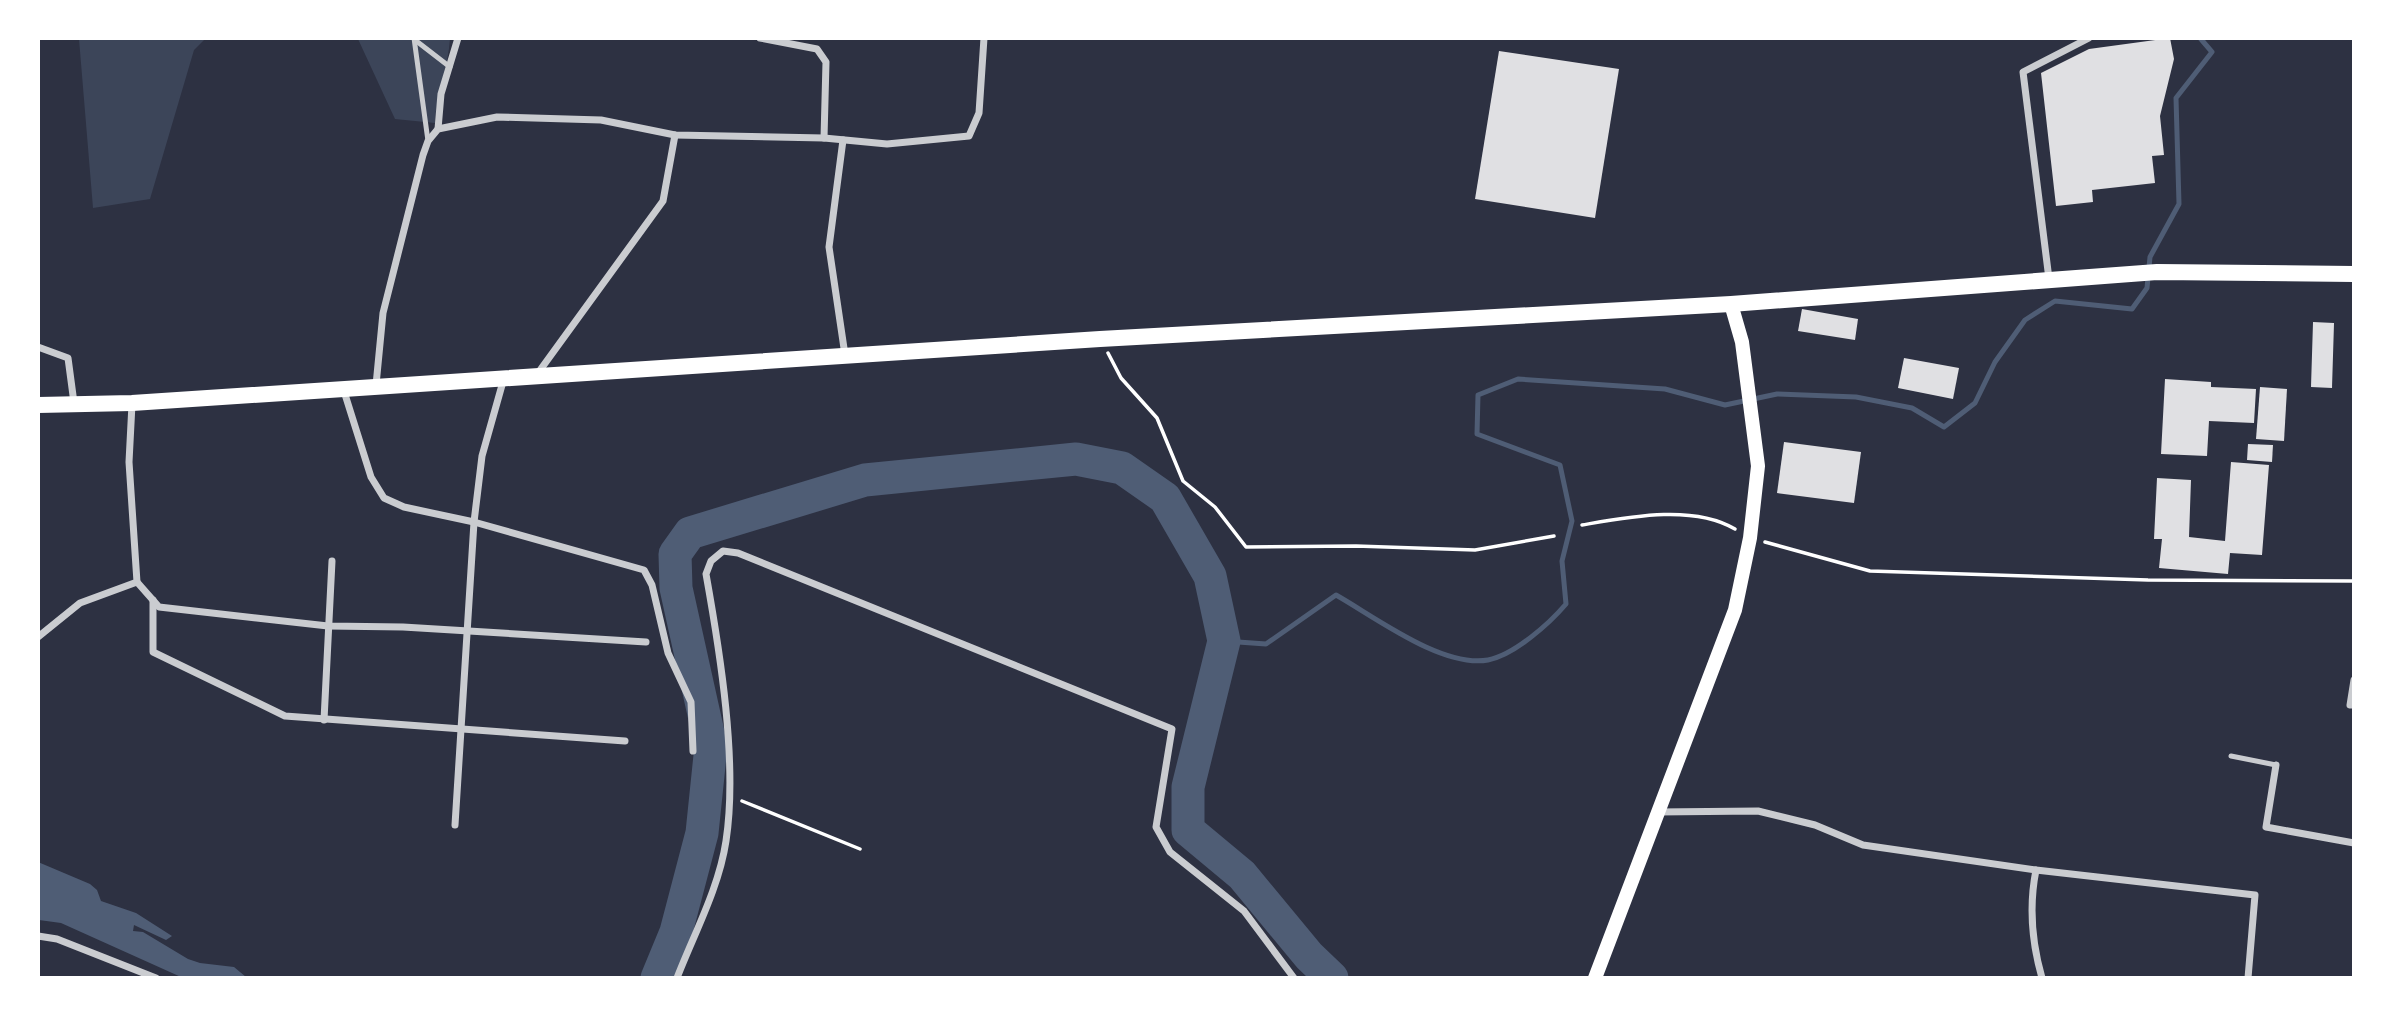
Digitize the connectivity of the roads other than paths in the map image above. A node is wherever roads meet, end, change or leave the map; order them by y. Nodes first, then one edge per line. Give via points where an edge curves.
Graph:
1 (458, 38) edge
2 (760, 38) edge
3 (984, 38) edge
4 (2090, 38) edge
5 (414, 39) edge
6 (450, 67) junction
7 (438, 129) junction
8 (675, 135) junction
9 (824, 138) junction
10 (843, 140) junction
11 (428, 141) junction
12 (2354, 274) edge
13 (2049, 279) junction
14 (1731, 304) junction
15 (38, 347) edge
16 (845, 356) junction
17 (536, 376) junction
18 (504, 378) junction
19 (376, 385) junction
20 (343, 388) junction
21 (74, 403) junction
22 (132, 403) junction
23 (38, 405) edge
24 (474, 522) junction
25 (332, 561) dead end
26 (137, 582) junction
27 (153, 600) junction
28 (328, 626) junction
29 (469, 631) junction
30 (38, 637) edge
31 (646, 642) dead end
32 (2354, 680) edge
33 (2354, 705) edge
34 (324, 720) junction
35 (462, 731) junction
36 (625, 741) dead end
37 (693, 751) dead end
38 (2231, 757) dead end
39 (2276, 765) joint
40 (1656, 812) junction
41 (456, 825) dead end
42 (2354, 842) edge
43 (2036, 870) junction
44 (38, 936) edge
45 (156, 978) edge
46 (677, 978) edge
47 (1294, 978) edge
48 (1595, 978) edge
49 (2042, 978) edge
50 (2248, 978) edge

1 - 6 street
2 - 9 street via 817,49 826,62
3 - 10 street via 979,113 969,136 887,144
4 - 13 street via 2023,72
5 - 6 lane
5 - 11 lane
6 - 7 street
7 - 8 street via 497,117 537,116 601,120
7 - 11 street
8 - 9 street
8 - 17 street via 663,201
9 - 10 street
10 - 16 street via 829,247
11 - 19 street via 383,313
12 - 13 main road via 2149,272
13 - 14 main road
14 - 16 main road
14 - 40 main road via 1742,342 1758,466 1750,538 1735,610
15 - 21 street via 68,358
16 - 17 main road
17 - 18 main road
18 - 19 main road
18 - 24 street via 482,456
19 - 20 main road
20 - 22 main road
20 - 24 street via 371,477 384,498 404,507
21 - 22 main road
21 - 23 main road
22 - 26 street via 129,462
24 - 29 street
24 - 37 street via 644,570 652,585 668,653 691,702
25 - 28 street
26 - 27 street
26 - 30 street via 80,603
27 - 28 street via 159,607
27 - 34 street via 153,652 285,716
28 - 29 street
28 - 34 street
29 - 31 street
29 - 35 street
32 - 33 street via 2350,705
34 - 35 street
35 - 36 street
35 - 41 street
38 - 39 lane
39 - 42 street via 2266,828
40 - 43 street via 1758,811 1815,825 1863,845
40 - 48 main road
43 - 49 street via 2032,888 2034,948
43 - 50 street via 2255,895
44 - 45 street via 57,939
46 - 47 street via 726,843 729,801 723,692 706,574 711,561 723,551 738,553 1172,729 1156,827 1170,852 1244,911

